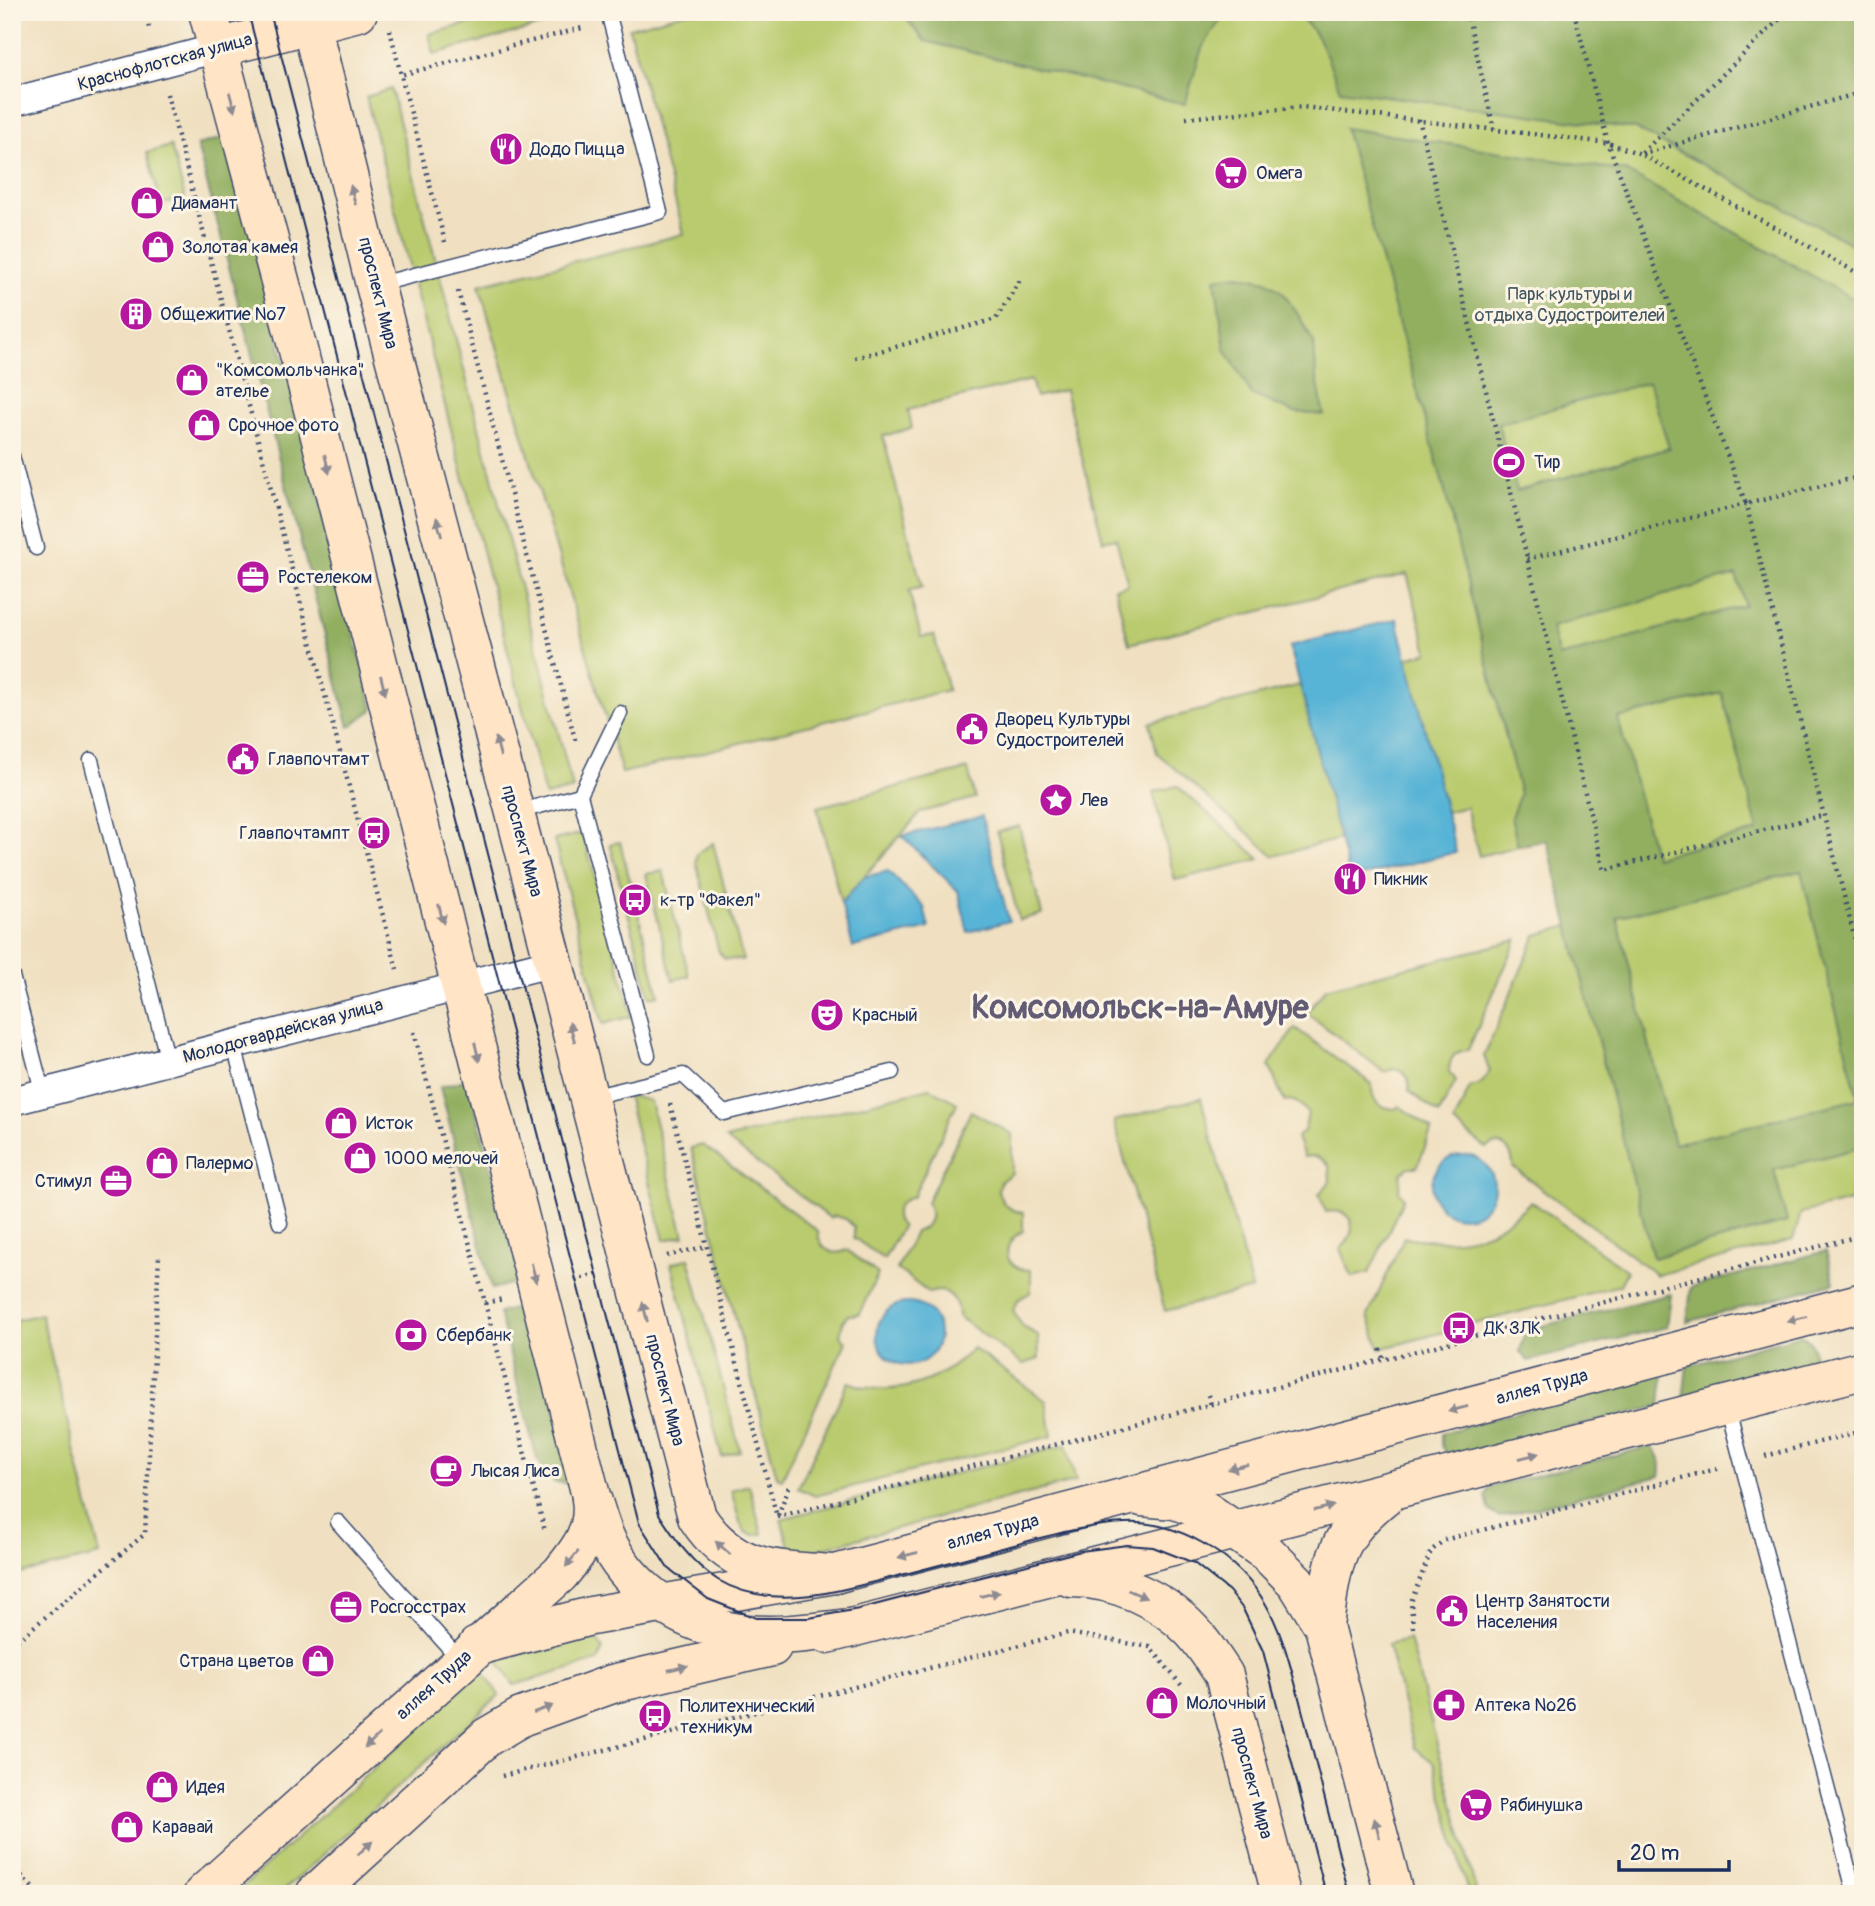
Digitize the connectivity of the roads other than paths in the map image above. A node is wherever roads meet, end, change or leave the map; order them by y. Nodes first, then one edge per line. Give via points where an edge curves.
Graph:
1 (208, 12) edge
2 (609, 16) edge
3 (310, 18) edge
4 (373, 19) edge
5 (218, 48) junction
6 (12, 102) edge
7 (375, 285) junction
8 (12, 456) edge
9 (36, 548) dead end
10 (620, 713) dead end
11 (91, 760) dead end
12 (580, 795) junction
13 (515, 813) junction
14 (554, 962) junction
15 (12, 976) edge
16 (460, 986) junction
17 (234, 1045) junction
18 (649, 1055) dead end
19 (168, 1061) junction
20 (892, 1072) dead end
21 (43, 1094) junction
22 (590, 1098) junction
23 (12, 1101) edge
24 (280, 1223) dead end
25 (1863, 1302) edge
26 (1863, 1370) edge
27 (1727, 1405) junction
28 (1392, 1491) junction
29 (591, 1496) junction
30 (1116, 1499) junction
31 (338, 1522) dead end
32 (1234, 1531) junction
33 (835, 1574) junction
34 (1048, 1578) junction
35 (662, 1603) junction
36 (1324, 1627) junction
37 (852, 1628) junction
38 (469, 1653) junction
39 (203, 1894) edge
40 (315, 1894) edge
41 (1281, 1894) edge
42 (1394, 1894) edge
43 (1855, 1894) edge

1 - 5 main road
2 - 7 lane via 660,212
3 - 4 main road, Краснофлотская улица
3 - 5 main road, Краснофлотская улица
7 -> 3 main road, проспект Мира
5 - 6 street, Краснофлотская улица
5 -> 16 main road
13 -> 7 main road, проспект Мира
8 - 9 lane
10 - 12 lane
11 - 19 lane
12 - 13 lane
12 - 18 lane
13 - 14 main road, проспект Мира
14 - 16 street, Молодогвардейская улица
22 -> 14 main road, проспект Мира
15 - 21 lane
16 - 17 street, Молодогвардейская улица
16 -> 29 main road
17 - 19 street, Молодогвардейская улица
17 - 24 lane
19 - 21 street, Молодогвардейская улица
20 - 22 lane via 724,1113 683,1075
21 - 23 street, Молодогвардейская улица
33 -> 22 main road, проспект Мира via 786,1571 733,1556 697,1517
25 -> 30 main road, аллея Труда
26 - 27 main road
28 -> 27 main road
27 - 43 lane
32 -> 28 main road
28 - 36 main road via 1371,1507 1342,1543 1331,1569
29 - 35 main road via 608,1545 622,1568
29 -> 38 main road via 594,1513 589,1534 577,1554
30 - 32 main road via 1175,1500 1206,1511
30 -> 33 main road, аллея Труда
31 - 38 lane
32 - 34 main road
32 - 36 main road via 1266,1552 1296,1582
33 - 35 main road, аллея Труда
37 -> 34 main road
34 -> 41 main road, проспект Мира via 1092,1578 1137,1592 1167,1609 1207,1650 1224,1675
35 - 37 main road via 702,1625 733,1633 764,1636
35 - 38 main road, аллея Труда via 591,1616
42 -> 36 main road
40 -> 37 main road via 487,1737 521,1717 612,1684
38 -> 39 main road, аллея Труда

